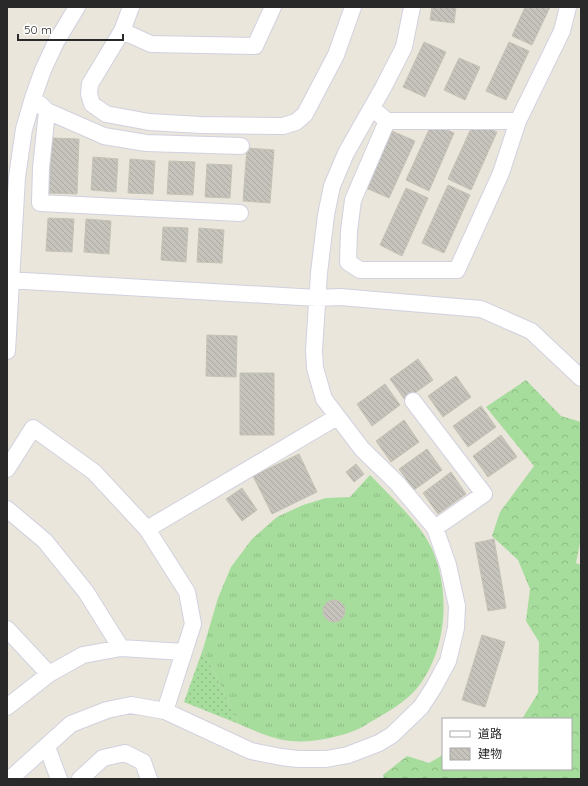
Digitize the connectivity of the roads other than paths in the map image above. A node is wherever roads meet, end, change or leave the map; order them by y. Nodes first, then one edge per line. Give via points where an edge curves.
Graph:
1 (77, 7) edge
2 (131, 7) edge
3 (273, 7) edge
4 (353, 7) edge
5 (412, 7) edge
6 (568, 7) edge
7 (122, 31) junction
8 (33, 98) junction
9 (372, 108) junction
10 (47, 111) junction
11 (387, 121) junction
12 (518, 121) junction
13 (241, 146) dead end
14 (12, 176) edge
15 (240, 213) dead end
16 (9, 281) edge
17 (317, 298) junction
18 (7, 351) edge
19 (581, 378) edge
20 (413, 401) dead end
21 (337, 417) junction
22 (7, 469) edge
23 (7, 509) edge
24 (435, 528) junction
25 (147, 529) junction
26 (7, 629) edge
27 (121, 648) junction
28 (184, 652) junction
29 (49, 674) junction
30 (7, 707) edge
31 (165, 711) junction
32 (47, 747) junction
33 (10, 779) edge
34 (59, 779) edge
35 (80, 779) edge
36 (150, 779) edge

1 - 8 street via 43,70
2 - 7 street
3 - 7 street via 256,46 151,44
4 - 7 street via 336,55 305,114 296,122 283,126 149,122 106,114 92,104 90,84
5 - 9 street via 404,47
6 - 12 street via 562,31
8 - 10 street
8 - 14 street
9 - 11 street
9 - 17 street via 346,152 332,186 326,215
10 - 13 street via 104,136 146,143
10 - 15 street via 40,203
11 - 12 street
11 - 12 street via 353,200 348,262 360,270 457,270 501,173
14 - 16 street via 14,238
16 - 17 street
16 - 18 street
17 - 19 street via 340,297 481,309 531,331
17 - 21 street via 315,368 324,399
20 - 24 street via 484,494
21 - 24 street via 362,449 397,483
21 - 25 street
22 - 25 street via 33,428 94,472
23 - 27 street via 45,541 86,592
24 - 31 street via 448,565 457,606 456,628 448,661 434,687 421,707 392,735 348,755 326,759 281,757 251,751
25 - 28 street via 187,592 193,624
26 - 29 street
27 - 28 street
27 - 29 street via 83,655
28 - 31 street
29 - 30 street
31 - 32 street via 131,705 107,710 72,724
32 - 33 street
32 - 34 street
35 - 36 street via 103,758 125,753 143,762

